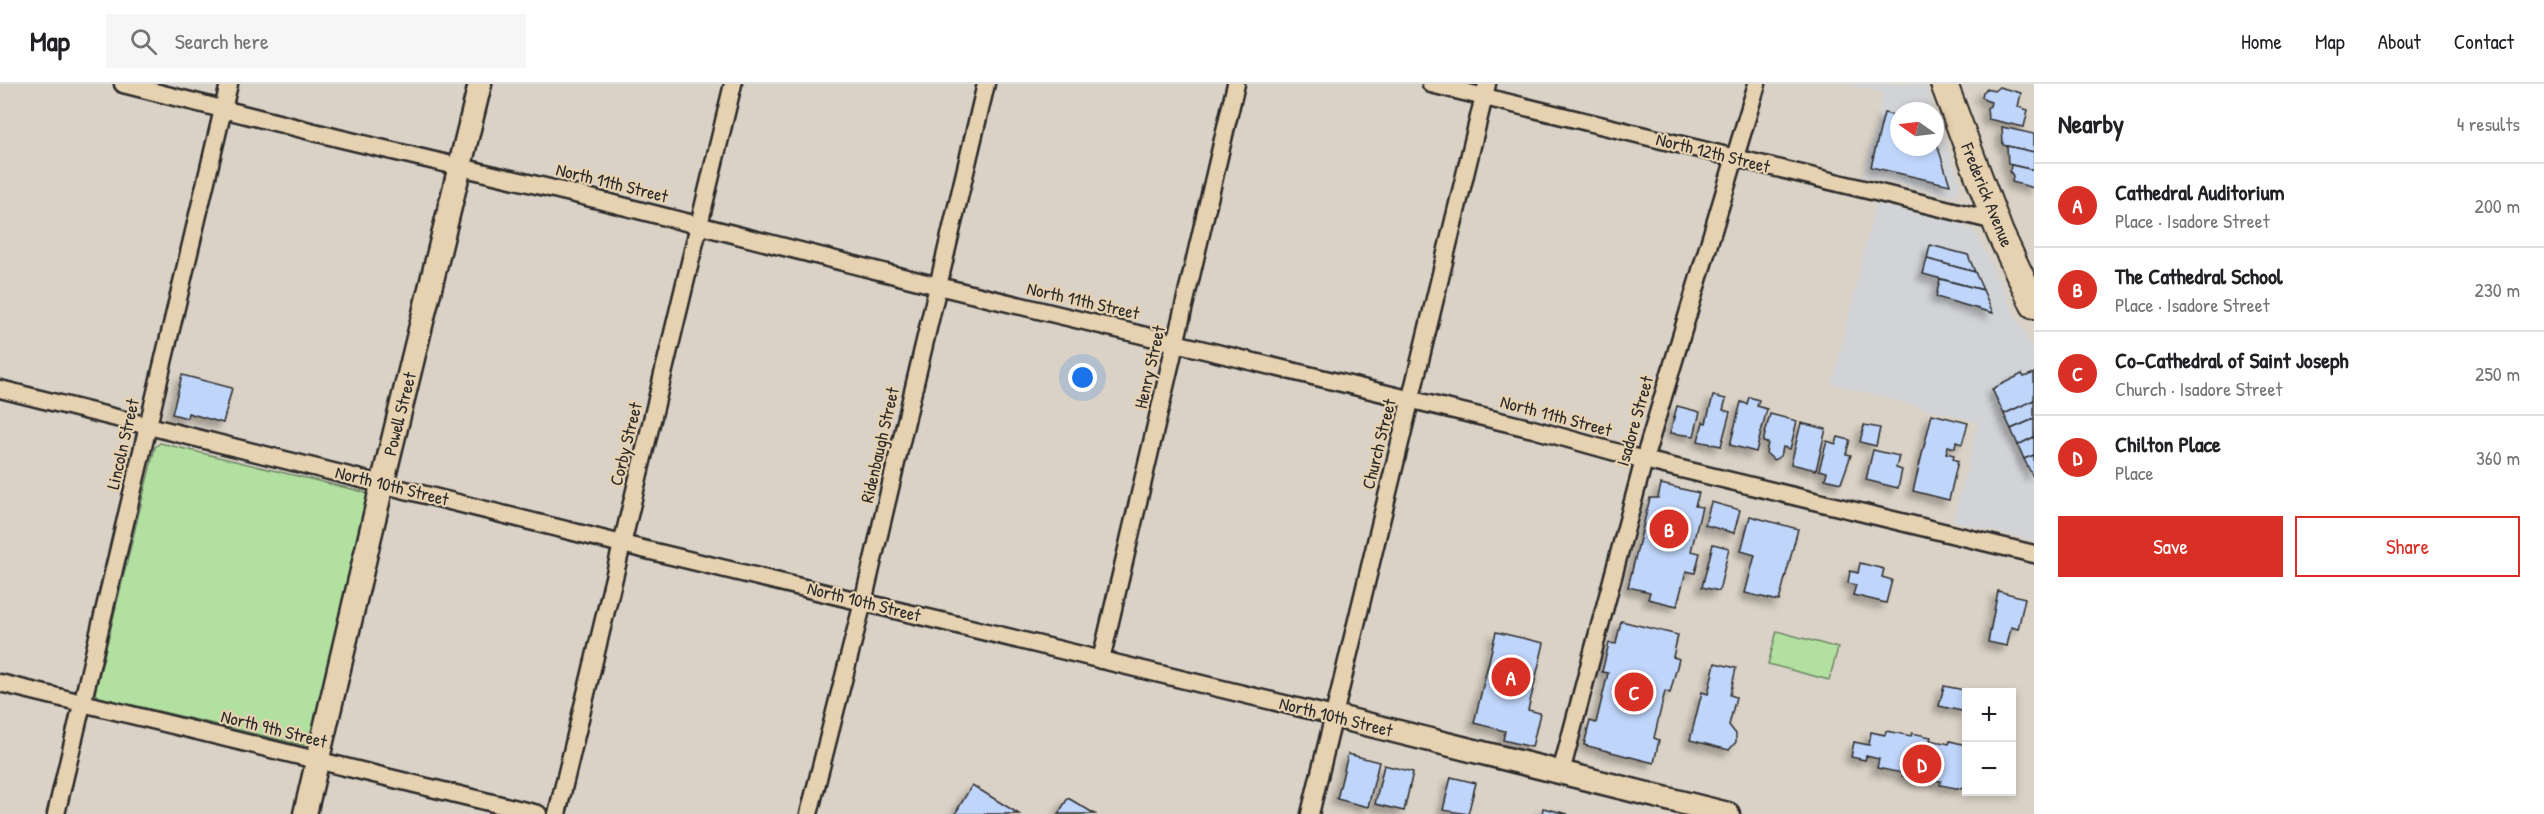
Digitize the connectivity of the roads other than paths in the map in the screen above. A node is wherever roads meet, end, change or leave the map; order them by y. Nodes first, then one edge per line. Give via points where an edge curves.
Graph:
1 (123, 84) edge
2 (229, 84) edge
3 (480, 84) edge
4 (733, 84) edge
5 (986, 84) edge
6 (1236, 84) edge
7 (1431, 84) edge
8 (1757, 84) edge
9 (1944, 84) edge
10 (1485, 90) edge
11 (223, 109) junction
12 (1735, 159) junction
13 (459, 167) junction
14 (1995, 221) junction
15 (699, 225) junction
16 (2024, 266) edge
17 (938, 286) junction
18 (2034, 305) edge
19 (1176, 342) junction
20 (0, 389) edge
21 (1410, 399) junction
22 (148, 425) junction
23 (1644, 460) junction
24 (382, 485) junction
25 (622, 544) junction
26 (2034, 554) edge
27 (863, 602) junction
28 (1101, 660) junction
29 (0, 683) edge
30 (81, 703) junction
31 (1334, 716) junction
32 (318, 760) junction
33 (1561, 772) junction
34 (56, 814) edge
35 (305, 814) edge
36 (538, 814) edge
37 (557, 814) edge
38 (809, 814) edge
39 (1310, 814) edge
40 (1728, 814) edge

1 - 11 street, North 11th Street
2 - 11 street, Lincoln Street
3 - 13 street, Powell Street
4 - 15 street, Corby Street
5 - 17 street, Ridenbaugh Street
6 - 19 street, Henry Street
7 - 10 street, North 12th Street
8 - 12 street, Isadore Street
9 - 14 main road, Frederick Avenue
10 - 12 street, North 12th Street
10 - 21 street, Church Street
11 - 13 street, North 11th Street
11 - 22 street, Lincoln Street
12 - 14 street, North 12th Street
12 - 23 street, Isadore Street
13 - 15 street, North 11th Street
13 - 24 street, Powell Street
14 - 16 main road, Frederick Avenue
15 - 17 street, North 11th Street
15 - 25 street, Corby Street
16 - 18 main road, Frederick Avenue
17 - 19 street, North 11th Street
17 - 27 street, Ridenbaugh Street
19 - 21 street, North 11th Street
19 - 28 street, Henry Street
20 - 22 street, North 10th Street
21 - 23 street, North 11th Street
21 - 31 street, Church Street
22 - 24 street, North 10th Street
22 - 30 street, Lincoln Street
23 - 26 street, North 11th Street
23 - 33 street, Isadore Street
24 - 25 street, North 10th Street
24 - 32 street, Powell Street
25 - 27 street, North 10th Street
25 - 37 street, Corby Street
27 - 28 street, North 10th Street
27 - 38 street, Ridenbaugh Street
28 - 31 street, North 10th Street
29 - 30 street, North 9th Street
30 - 32 street, North 9th Street
30 - 34 street, Lincoln Street
31 - 33 street, North 10th Street
31 - 39 street, Church Street
32 - 35 street, Powell Street
32 - 36 street, North 9th Street
33 - 40 street, North 10th Street

